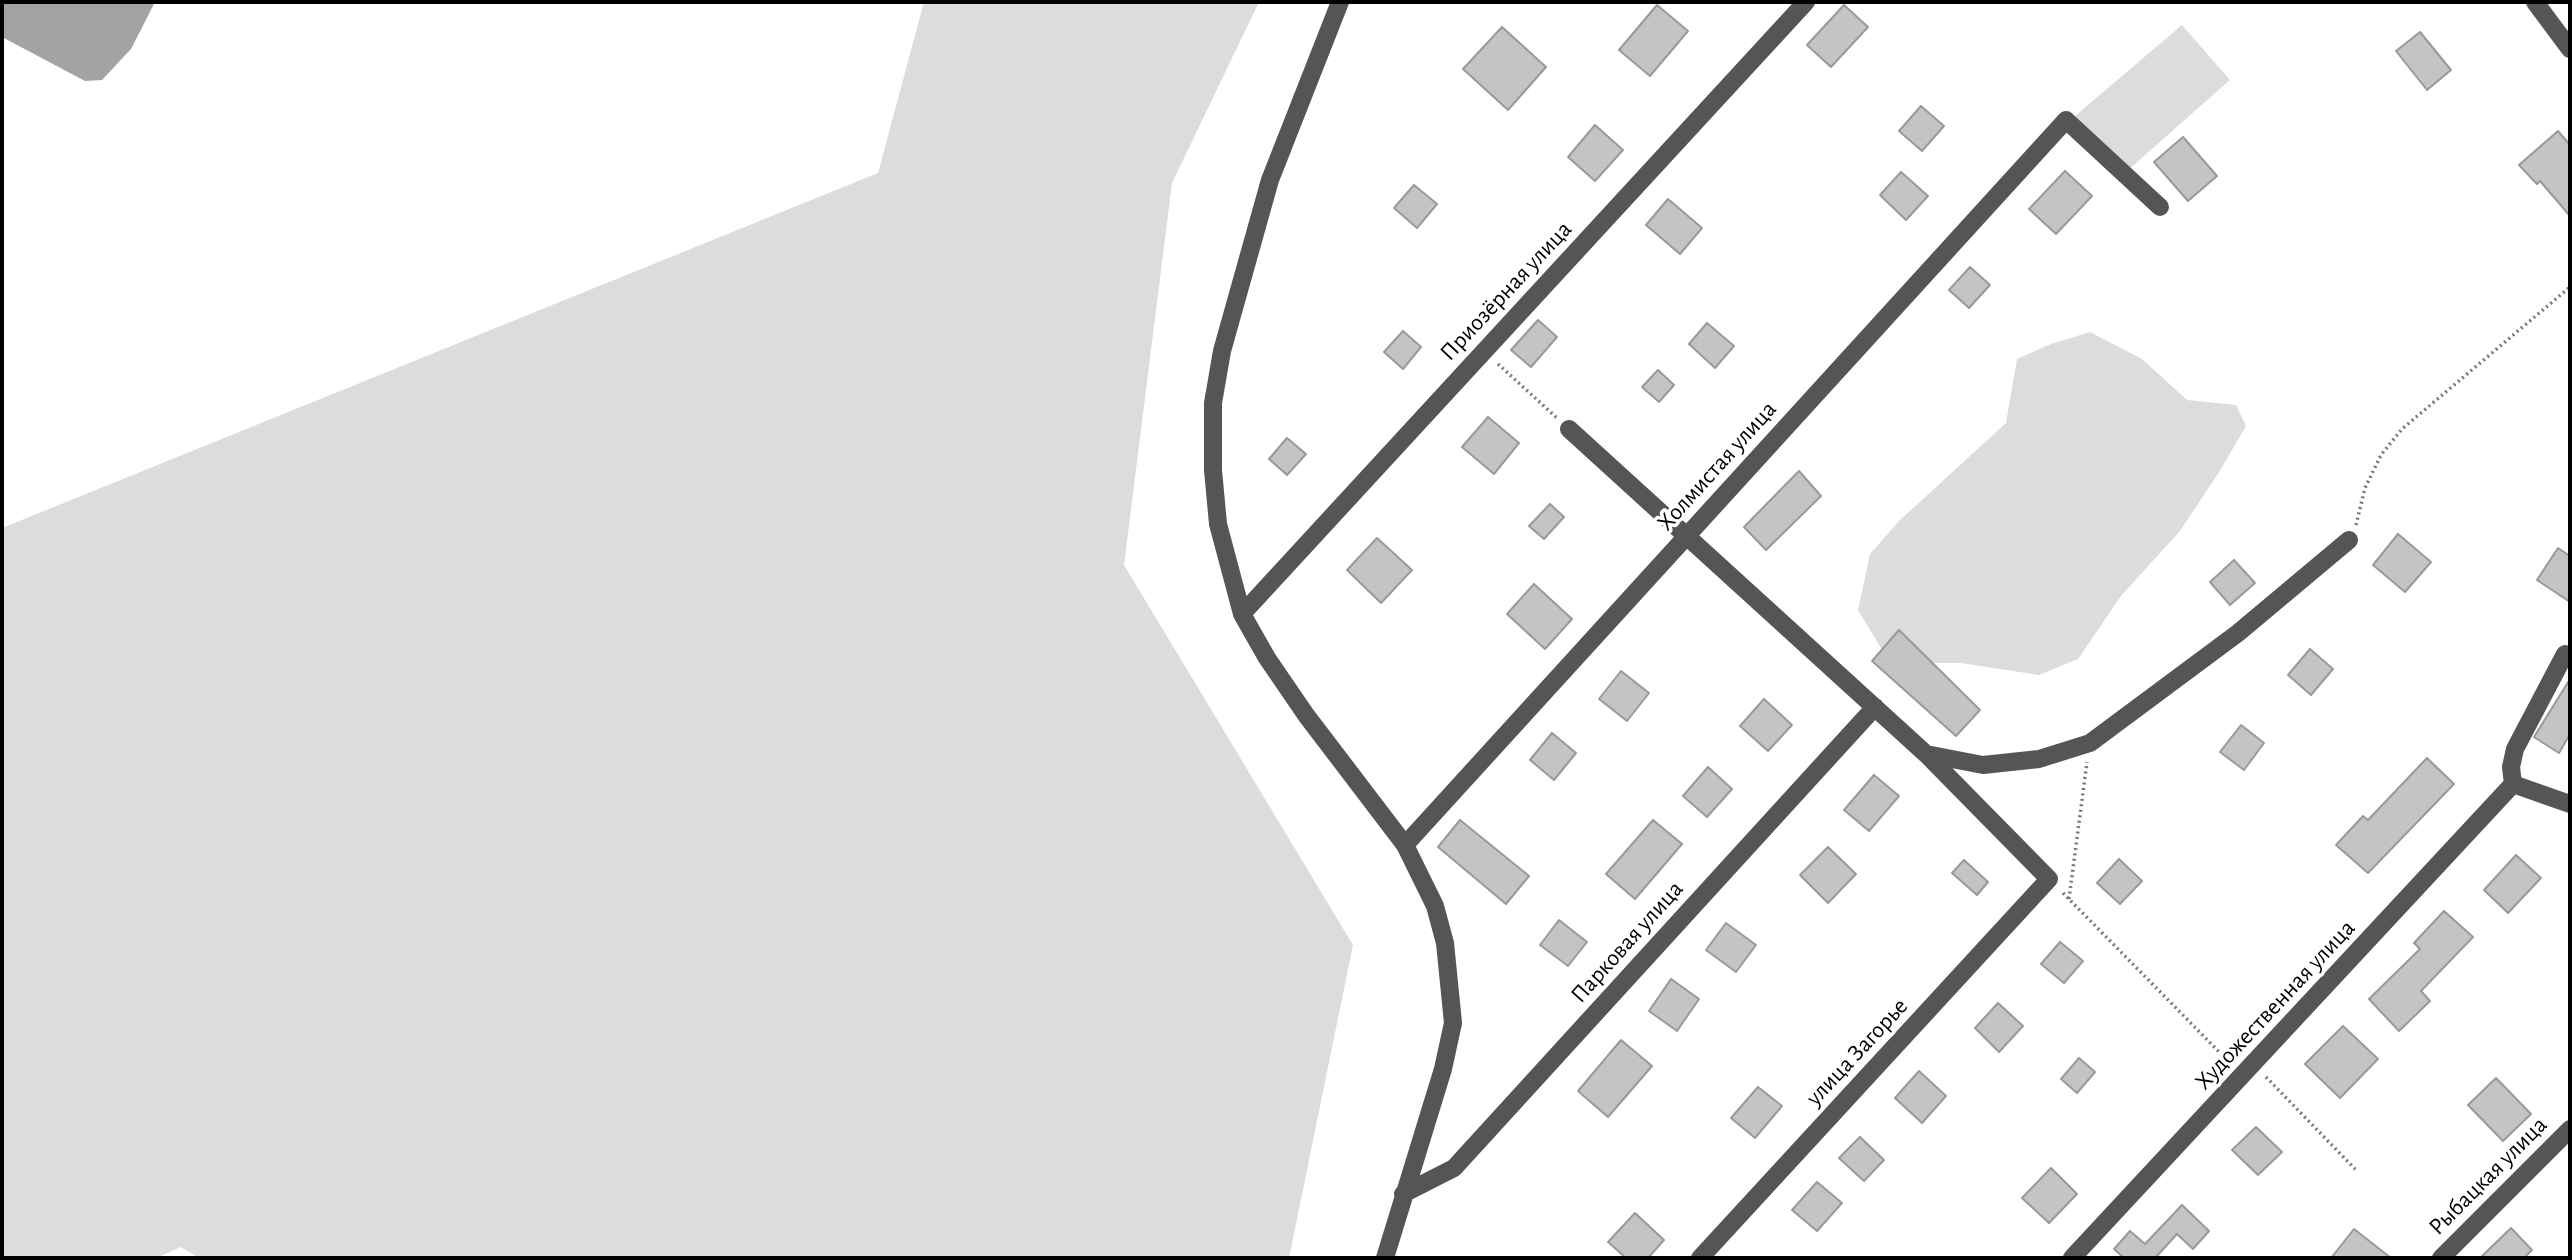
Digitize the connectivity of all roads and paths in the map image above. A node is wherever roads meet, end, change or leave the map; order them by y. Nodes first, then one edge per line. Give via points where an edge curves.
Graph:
1 (1340, 2) edge
2 (1806, 2) edge
3 (2535, 2) edge
4 (2570, 49) edge
5 (2160, 207) dead end
6 (2570, 287) edge
7 (1484, 351) junction
8 (1569, 429) joint
9 (1686, 535) junction
10 (2349, 540) joint
11 (1242, 614) junction
12 (2566, 654) dead end
13 (1875, 707) junction
14 (2090, 743) junction
15 (1926, 754) junction
16 (2513, 784) junction
17 (2570, 804) edge
18 (1405, 845) junction
19 (2049, 878) junction
20 (2069, 899) junction
21 (2243, 1076) junction
22 (2570, 1129) edge
23 (2356, 1170) dead end
24 (1403, 1194) junction
25 (1385, 1258) edge
26 (1700, 1258) edge
27 (2072, 1258) edge
28 (2441, 1258) edge

1 - 11 street via 1270,180 1222,351 1213,403 1217,524
2 - 7 street, Приозёрная улица
3 - 4 street
5 - 9 street, Холмистая улица via 2066,120
6 - 10 path via 2402,429 2381,455 2365,488
7 - 8 path
7 - 11 street, Приозёрная улица
8 - 9 street
9 - 13 street
9 - 18 street, Холмистая улица
10 - 14 street via 2238,633
11 - 18 street via 1306,715
12 - 16 street via 2515,749
13 - 15 street
13 - 24 street, Парковая улица via 1454,1168
14 - 15 street via 2039,760 1983,765
14 - 20 path
15 - 19 street
16 - 17 street
16 - 21 street, Художественная улица
18 - 24 street via 1435,906 1445,943 1453,1023
19 - 20 path
19 - 26 street, улица Загорье
20 - 21 path
21 - 23 path via 2268,1077
21 - 27 street, Художественная улица
22 - 28 street, Рыбацкая улица
24 - 25 street

